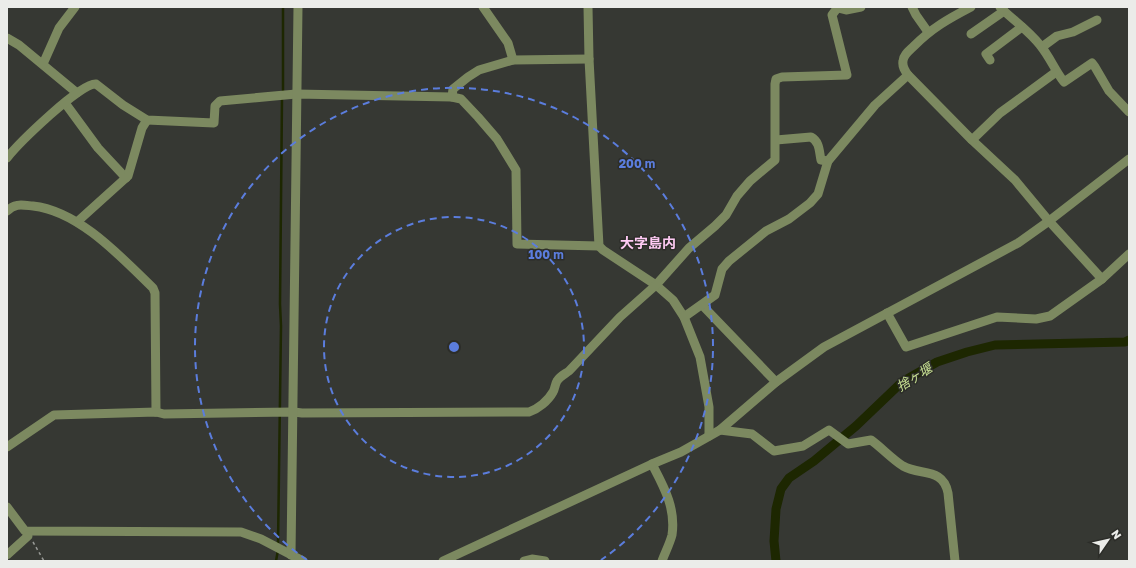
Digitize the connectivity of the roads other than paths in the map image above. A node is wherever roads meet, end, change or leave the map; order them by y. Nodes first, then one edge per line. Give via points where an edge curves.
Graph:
1 (75, 7) edge
2 (298, 7) edge
3 (483, 7) edge
4 (588, 7) edge
5 (861, 7) edge
6 (912, 7) edge
7 (970, 7) edge
8 (838, 8) edge
9 (1002, 9) edge
10 (1097, 20) dead end
11 (1022, 27) junction
12 (928, 32) junction
13 (971, 34) dead end
14 (7, 38) edge
15 (1042, 47) junction
16 (513, 60) junction
17 (588, 60) junction
18 (990, 60) dead end
19 (43, 64) junction
20 (1056, 72) junction
21 (908, 75) junction
22 (77, 93) junction
23 (296, 94) junction
24 (452, 97) junction
25 (65, 103) junction
26 (1129, 112) edge
27 (147, 120) junction
28 (776, 140) junction
29 (972, 140) junction
30 (7, 158) edge
31 (1129, 159) edge
32 (828, 161) junction
33 (126, 178) junction
34 (7, 211) edge
35 (1049, 221) junction
36 (77, 222) junction
37 (599, 246) junction
38 (1129, 254) edge
39 (1102, 279) junction
40 (656, 285) junction
41 (702, 305) junction
42 (887, 313) junction
43 (684, 317) junction
44 (776, 382) junction
45 (156, 412) junction
46 (294, 412) junction
47 (720, 430) junction
48 (710, 436) junction
49 (7, 447) edge
50 (652, 464) junction
51 (7, 506) edge
52 (28, 536) road end
53 (7, 555) edge
54 (291, 555) junction
55 (303, 561) edge
56 (444, 561) edge
57 (524, 561) edge
58 (545, 561) edge
59 (662, 561) edge
60 (955, 561) edge

1 - 19 street via 59,28
2 - 23 street
3 - 16 street via 508,43
4 - 17 street
5 - 8 street via 846,10
6 - 12 street
7 - 12 street
8 - 28 street via 832,15 847,75 776,79
9 - 11 street
9 - 13 street
10 - 15 street via 1073,32 1056,36
11 - 15 street
11 - 18 street via 986,54
12 - 21 street via 905,54 903,67
14 - 19 street
15 - 20 street
16 - 17 street
16 - 24 street via 468,76 453,89
17 - 37 street
19 - 22 street
20 - 26 street via 1064,82 1092,63 1109,91
20 - 29 street via 1000,112
21 - 29 street
21 - 32 street via 875,105
22 - 25 street
22 - 27 street via 96,84
23 - 24 street
23 - 27 street via 220,101 215,106 214,123
23 - 46 street
24 - 37 street via 461,99 497,139 516,170 517,244
25 - 30 street via 27,136
25 - 33 street via 98,148
27 - 33 street
28 - 32 street via 811,137 818,144 821,160
28 - 40 street via 775,160 750,181 721,220 689,248
29 - 35 street via 1016,180
31 - 35 street
32 - 41 street via 818,194 810,204 766,231 729,261 722,269 716,295
33 - 36 street
34 - 36 street via 18,204 36,206 52,210
35 - 39 street
35 - 42 street via 1018,243
36 - 45 street via 119,254 153,288
37 - 40 street
38 - 39 street
39 - 42 street via 1050,316 1036,319 997,317 906,348
40 - 43 street via 673,300
40 - 46 street via 620,317 556,382 549,398 529,412
41 - 43 street
41 - 44 street
42 - 44 street via 824,347
43 - 48 street via 700,357 709,407
44 - 47 street
45 - 46 street
45 - 49 street via 54,415
46 - 54 street
47 - 48 street
47 - 60 street via 752,434 774,451 803,446 829,430 848,444 871,440 908,469 938,476 948,493
48 - 50 street
50 - 56 street
50 - 59 street via 670,500 672,517 672,536
51 - 54 street via 25,531 241,532
52 - 53 street
54 - 55 street
57 - 58 street

